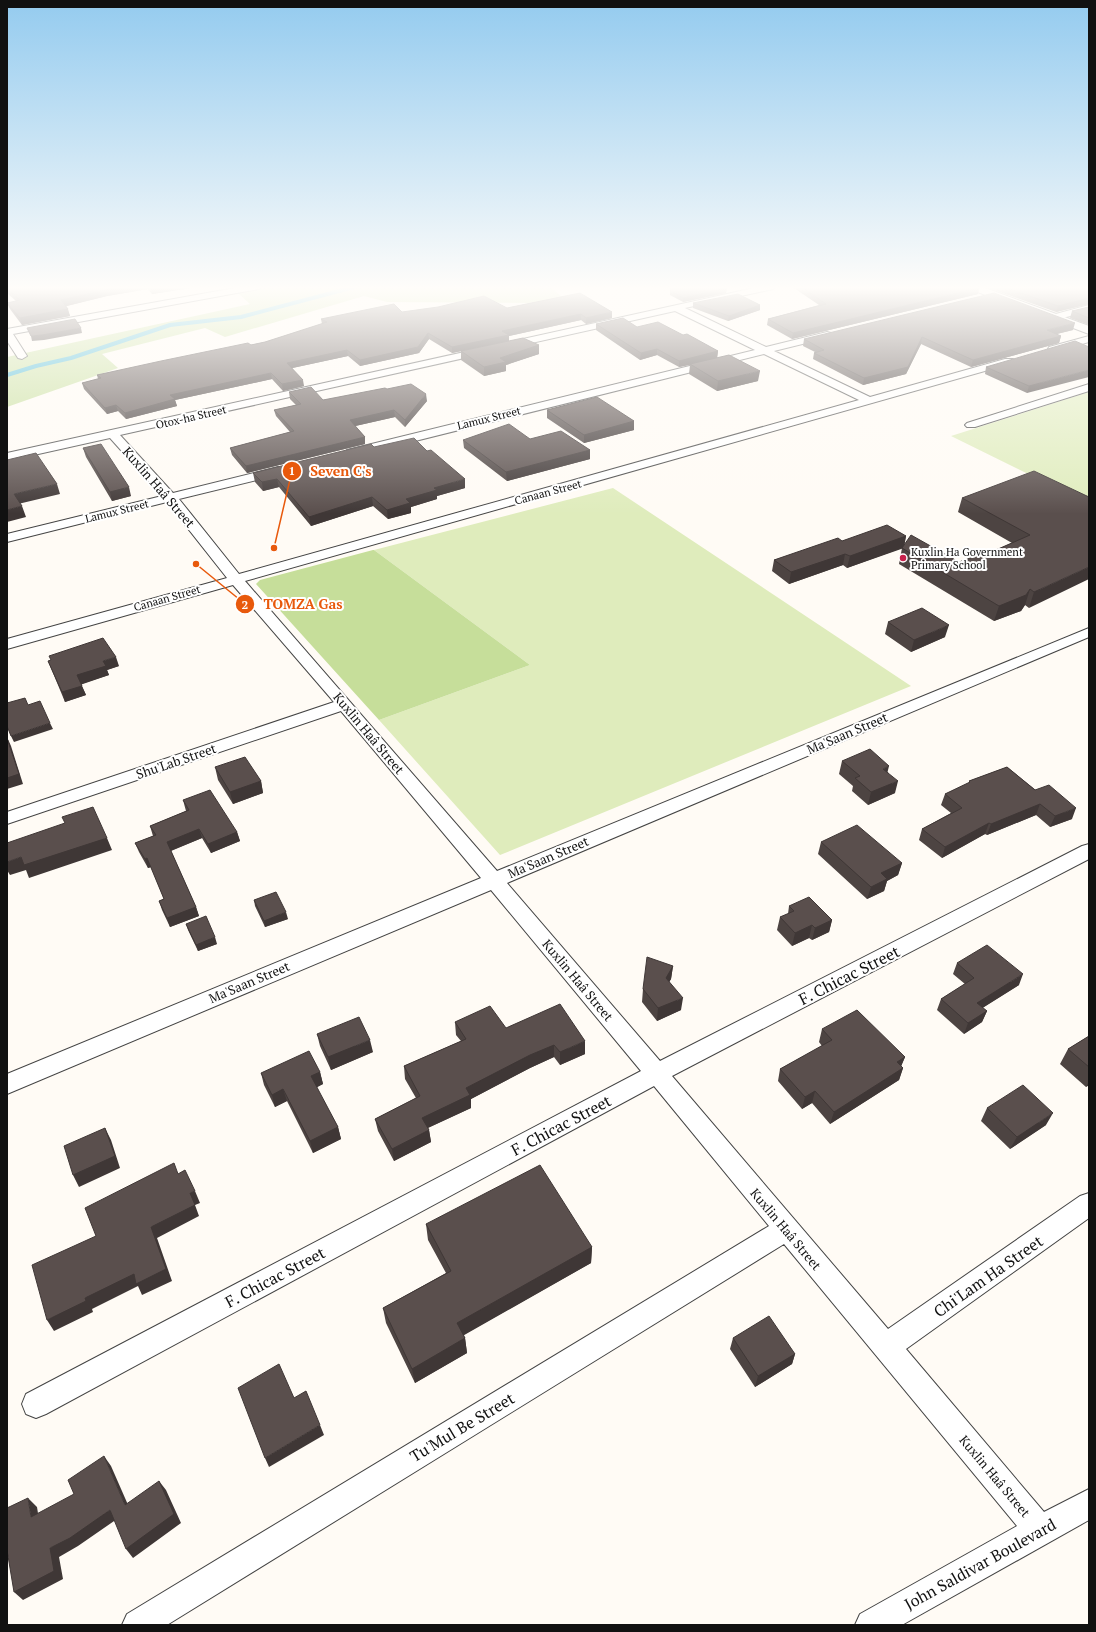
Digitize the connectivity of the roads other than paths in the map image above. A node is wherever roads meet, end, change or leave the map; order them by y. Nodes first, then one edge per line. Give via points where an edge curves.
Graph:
1 (434, 362) edge
2 (717, 362) edge
3 (791, 362) edge
4 (1005, 362) edge
5 (1089, 387) edge
6 (867, 400) junction
7 (971, 425) dead end
8 (112, 434) junction
9 (340, 455) edge
10 (7, 457) edge
11 (286, 469) edge
12 (170, 497) junction
13 (7, 538) edge
14 (235, 579) junction
15 (1089, 632) edge
16 (7, 644) edge
17 (344, 704) junction
18 (7, 818) edge
19 (1089, 851) edge
20 (494, 880) junction
21 (656, 1074) junction
22 (7, 1084) edge
23 (1089, 1204) edge
24 (787, 1229) junction
25 (886, 1347) junction
26 (36, 1404) dead end
27 (1089, 1504) edge
28 (1040, 1530) junction
29 (138, 1625) edge
30 (871, 1625) edge

1 - 8 street, Otox-ha Street
2 - 9 street, Lamux Street
3 - 6 street
4 - 6 street, Canaan Street
5 - 7 street
6 - 14 street, Canaan Street via 665,460
8 - 10 street, Otox-ha Street
8 - 12 street, Kuxlin Haâ Street
11 - 12 street, Lamux Street
12 - 13 street, Lamux Street
12 - 14 street, Kuxlin Haâ Street
14 - 16 street, Canaan Street
14 - 17 street, Kuxlin Haâ Street
15 - 20 street, Ma'Saan Street
17 - 18 street, Shu'Lab Street
17 - 20 street, Kuxlin Haâ Street
19 - 21 street, F. Chicac Street
20 - 21 street, Kuxlin Haâ Street
20 - 22 street, Ma'Saan Street
21 - 24 street, Kuxlin Haâ Street
21 - 26 street, F. Chicac Street
23 - 25 street, Chi'Lam Ha Street
24 - 25 street, Kuxlin Haâ Street
24 - 29 street, Tu'Mul Be Street
25 - 28 street, Kuxlin Haâ Street
27 - 28 street, John Saldivar Boulevard
28 - 30 street, John Saldivar Boulevard

